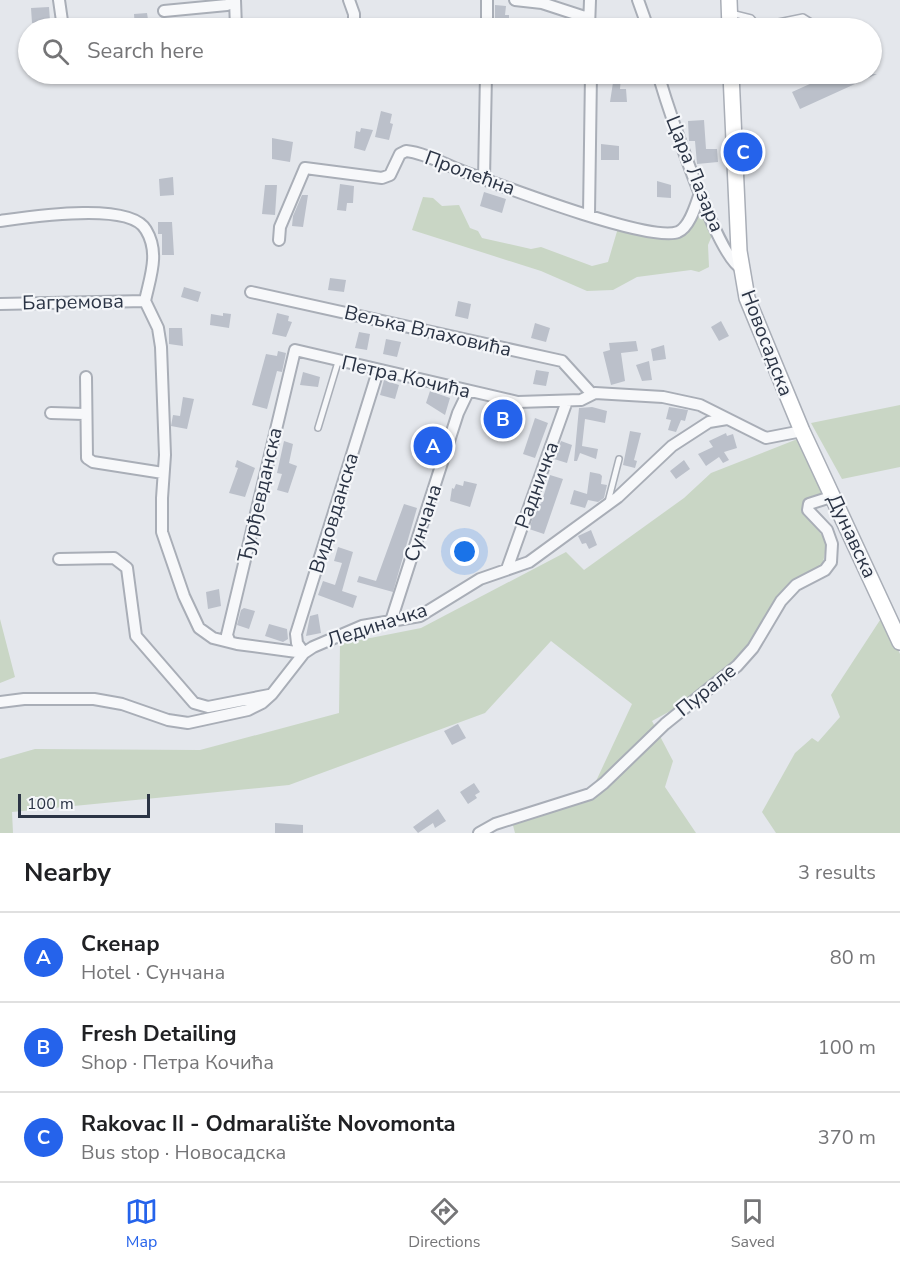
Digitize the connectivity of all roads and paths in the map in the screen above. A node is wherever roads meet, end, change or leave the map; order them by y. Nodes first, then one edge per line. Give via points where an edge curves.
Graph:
1 (59, 0) edge
2 (349, 0) edge
3 (487, 0) edge
4 (515, 0) edge
5 (590, 0) edge
6 (639, 0) edge
7 (235, 1) edge
8 (729, 6) edge
9 (164, 11) dead end
10 (62, 18) edge
11 (236, 18) edge
12 (354, 18) edge
13 (487, 18) edge
14 (577, 18) edge
15 (589, 18) edge
16 (645, 18) edge
17 (751, 18) edge
18 (486, 84) edge
19 (591, 84) edge
20 (661, 84) edge
21 (735, 84) edge
22 (484, 179) junction
23 (700, 193) junction
24 (589, 214) junction
25 (0, 221) edge
26 (279, 240) dead end
27 (741, 268) junction
28 (251, 292) dead end
29 (146, 301) junction
30 (0, 304) edge
31 (296, 350) joint
32 (338, 362) junction
33 (378, 371) junction
34 (86, 377) dead end
35 (468, 392) junction
36 (592, 394) junction
37 (567, 401) junction
38 (51, 413) dead end
39 (84, 414) junction
40 (727, 419) junction
41 (318, 428) dead end
42 (802, 431) junction
43 (619, 459) dead end
44 (163, 473) junction
45 (834, 496) junction
46 (608, 504) junction
47 (59, 559) dead end
48 (507, 569) junction
49 (392, 621) junction
50 (229, 640) junction
51 (900, 642) edge
52 (304, 653) junction
53 (272, 694) junction
54 (0, 702) edge
55 (479, 833) edge

1 - 10 street
2 - 12 street
3 - 13 street
4 - 14 street via 542,3
5 - 15 street
6 - 16 street
7 - 9 street
7 - 11 street
8 - 17 lane
18 - 22 street
19 - 24 street
20 - 23 street, Цара Лазара
21 - 27 main road, Новосадска
22 - 24 street, Пролећна
22 - 26 street, Пролећна via 409,151 400,154 390,175 382,178 307,167 280,227
23 - 24 street, Пролећна via 687,223 675,233 638,229
23 - 27 street, Цара Лазара via 730,259
25 - 29 street via 52,214 119,214 138,220 147,230 152,248 152,278
27 - 42 main road, Новосадска via 752,313
28 - 36 street, Вељка Влаховића via 562,361
29 - 30 street, Багремова
29 - 44 street via 158,328 161,347
31 - 32 street, Петра Кочића
31 - 50 street, Ђурђевданска via 227,635
32 - 33 street, Петра Кочића
32 - 41 lane
33 - 35 street, Петра Кочића
33 - 52 street, Видовданска via 296,634
34 - 39 street
35 - 37 street, Петра Кочића via 518,402
35 - 49 street, Сунчана
36 - 37 street, Петра Кочића
36 - 40 street, Петра Кочића via 663,397 700,405
37 - 48 street, Радничка
38 - 39 street
39 - 44 street via 87,458
40 - 42 street, Петра Кочића via 766,438
40 - 46 street, Лединачка via 709,422 672,446
42 - 45 main road, Дунавска
43 - 46 lane
44 - 50 street via 162,532 184,596 199,628 213,638
45 - 51 main road, Дунавска
45 - 55 street, Пурале via 809,504 808,510 827,530 832,544 831,562 825,570 796,585 737,666 664,724 590,794 495,824
46 - 48 street, Лединачка via 534,559
47 - 53 street via 114,558 128,568 136,636 194,704 208,707
48 - 49 street, Лединачка via 480,579 420,616
49 - 52 street, Лединачка via 362,626
50 - 52 street
52 - 53 street, Лединачка
53 - 54 street, Лединачка via 248,710 188,723 94,699

